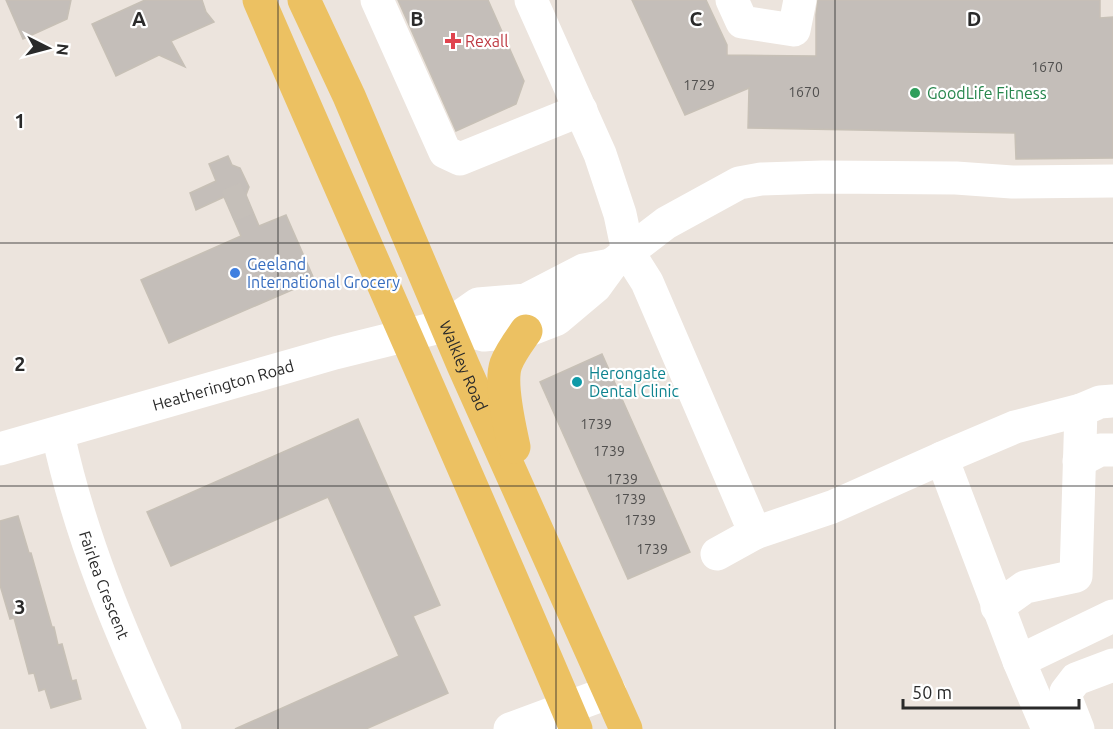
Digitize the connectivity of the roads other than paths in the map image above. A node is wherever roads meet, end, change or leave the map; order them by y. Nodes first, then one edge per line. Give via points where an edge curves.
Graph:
1 (259, 0) edge
2 (304, 0) edge
3 (377, 0) edge
4 (531, 0) edge
5 (732, 0) edge
6 (800, 0) edge
7 (581, 110) junction
8 (1113, 182) edge
9 (620, 258) junction
10 (448, 325) junction
11 (526, 331) junction
12 (407, 335) junction
13 (1113, 401) edge
14 (1081, 410) junction
15 (58, 434) junction
16 (0, 449) edge
17 (1113, 450) edge
18 (942, 458) junction
19 (1079, 461) junction
20 (527, 505) junction
21 (755, 534) junction
22 (717, 554) dead end
23 (997, 607) junction
24 (1113, 616) edge
25 (1019, 662) junction
26 (1113, 665) edge
27 (610, 692) junction
28 (571, 718) edge
29 (165, 729) edge
30 (510, 729) edge
31 (626, 729) edge
32 (1048, 729) edge
33 (1078, 729) edge

1 - 12 main road
2 - 10 main road, Walkley Road
3 - 7 street via 445,152 460,159
4 - 7 street
5 - 6 street via 742,22 794,30
7 - 9 street via 620,214
8 - 9 street via 761,179 739,183 673,219
9 - 10 street via 584,270 526,300 478,304
9 - 11 street via 596,286 557,319
9 - 21 street via 647,282
10 - 11 street via 484,334
10 - 12 street, Heatherington Road
10 - 20 main road, Walkley Road
11 - 20 main road via 506,364 505,388 507,416
12 - 15 street, Heatherington Road
12 - 28 main road
13 - 14 street
14 - 18 street via 1015,427
14 - 19 street
15 - 16 street, Heatherington Road
15 - 29 street, Fairlea Crescent via 96,570
17 - 19 street via 1100,450
18 - 21 street via 832,507
18 - 23 street
19 - 23 street via 1076,576 1025,588
20 - 27 main road, Walkley Road
21 - 22 street
23 - 25 street
24 - 25 street
25 - 32 street
26 - 33 street via 1076,679 1066,692
27 - 28 street
27 - 31 main road, Walkley Road
28 - 30 street

